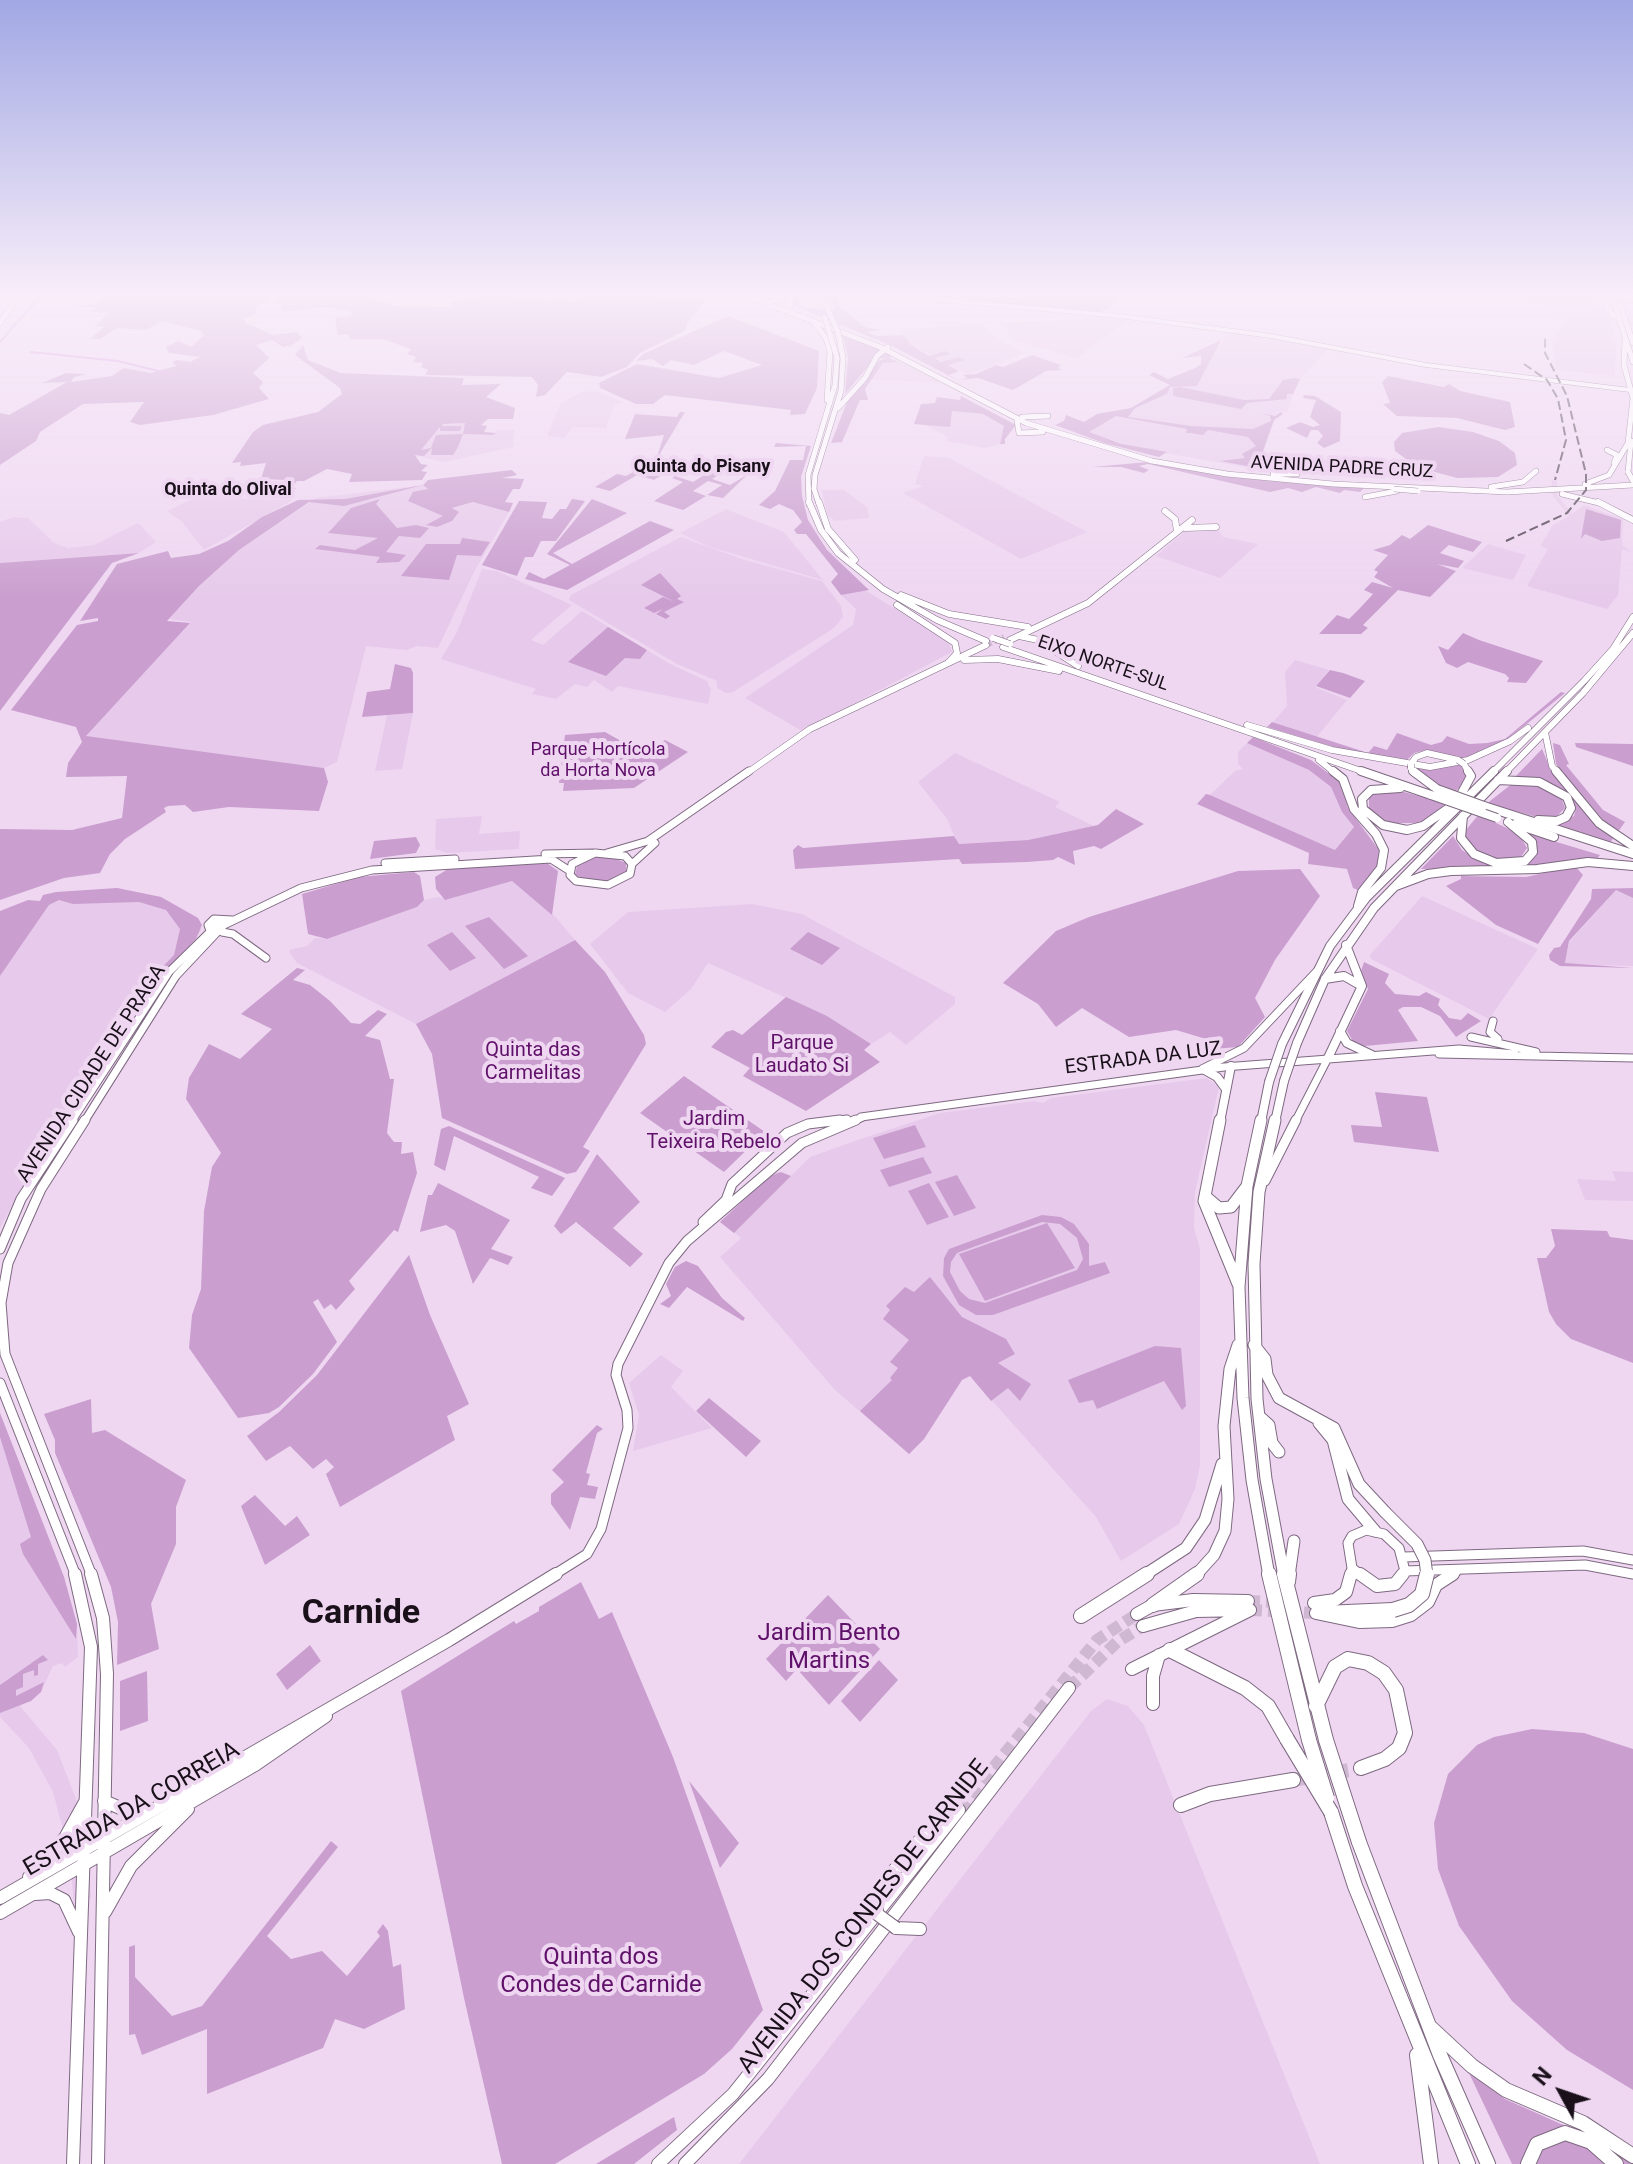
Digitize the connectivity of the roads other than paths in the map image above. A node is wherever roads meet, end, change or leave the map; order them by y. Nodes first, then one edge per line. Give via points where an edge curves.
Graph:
1 (828, 397) edge
2 (831, 397) edge
3 (837, 397) edge
4 (848, 397) edge
5 (977, 397) edge
6 (980, 397) edge
7 (1630, 397) edge
8 (826, 414) junction
9 (835, 414) junction
10 (1020, 418) junction
11 (1630, 429) edge
12 (1053, 431) junction
13 (1628, 443) junction
14 (1615, 466) junction
15 (1536, 471) dead end
16 (1256, 474) junction
17 (1297, 474) dead end
18 (1632, 478) edge
19 (1366, 484) junction
20 (1582, 485) junction
21 (1488, 487) junction
22 (1378, 488) junction
23 (1473, 490) junction
24 (1520, 490) junction
25 (1536, 490) junction
26 (1461, 491) junction
27 (1547, 492) junction
28 (1365, 497) dead end
29 (1165, 511) dead end
30 (1633, 520) edge
31 (1216, 527) dead end
32 (1177, 531) junction
33 (838, 553) junction
34 (901, 595) junction
35 (1093, 603) junction
36 (1633, 617) edge
37 (1039, 625) junction
38 (1028, 627) junction
39 (1633, 633) edge
40 (1019, 636) junction
41 (1007, 640) junction
42 (1038, 640) junction
43 (989, 644) junction
44 (998, 659) junction
45 (964, 660) junction
46 (949, 662) junction
47 (1078, 666) junction
48 (1089, 676) junction
49 (1569, 695) junction
50 (1244, 727) junction
51 (1545, 732) junction
52 (1262, 733) junction
53 (1498, 780) junction
54 (1434, 792) junction
55 (1457, 806) junction
56 (1463, 816) junction
57 (1511, 819) junction
58 (595, 853) junction
59 (607, 853) junction
60 (1632, 856) edge
61 (424, 861) junction
62 (632, 864) junction
63 (570, 871) junction
64 (314, 881) junction
65 (1393, 887) junction
66 (1358, 908) junction
67 (231, 924) junction
68 (216, 932) junction
69 (1346, 945) junction
70 (266, 958) dead end
71 (1316, 972) junction
72 (1325, 979) junction
73 (1358, 992) junction
74 (1493, 1021) dead end
75 (1340, 1031) junction
76 (1471, 1037) dead end
77 (1502, 1041) junction
78 (1372, 1055) junction
79 (1543, 1055) junction
80 (1328, 1058) junction
81 (1633, 1058) edge
82 (1231, 1066) junction
83 (1203, 1069) junction
84 (1226, 1089) junction
85 (863, 1117) junction
86 (787, 1133) junction
87 (791, 1151) junction
88 (1247, 1186) junction
89 (1259, 1192) junction
90 (728, 1193) junction
91 (745, 1193) junction
92 (1204, 1194) junction
93 (687, 1241) junction
94 (0, 1249) edge
95 (1239, 1287) junction
96 (1240, 1338) junction
97 (1254, 1345) junction
98 (0, 1383) edge
99 (1259, 1416) junction
100 (1314, 1418) junction
101 (1225, 1449) junction
102 (1279, 1452) dead end
103 (1375, 1531) junction
104 (1294, 1541) dead end
105 (1404, 1557) junction
106 (1633, 1560) edge
107 (1352, 1568) junction
108 (1459, 1570) junction
109 (1405, 1571) junction
110 (1633, 1574) edge
111 (1287, 1589) junction
112 (1153, 1605) junction
113 (1249, 1606) junction
114 (1318, 1610) junction
115 (1137, 1614) tunnel mouth
116 (1081, 1616) dead end
117 (1143, 1626) tunnel mouth
118 (1164, 1653) junction
119 (1132, 1669) dead end
120 (1069, 1688) tunnel mouth
121 (1153, 1704) dead end
122 (1316, 1706) junction
123 (285, 1739) junction
124 (1361, 1768) tunnel mouth
125 (1293, 1780) tunnel mouth
126 (87, 1798) junction
127 (199, 1799) junction
128 (104, 1801) junction
129 (1181, 1805) dead end
130 (148, 1810) junction
131 (1331, 1812) junction
132 (103, 1837) junction
133 (84, 1848) junction
134 (103, 1854) junction
135 (83, 1865) junction
136 (26, 1890) junction
137 (0, 1898) edge
138 (0, 1913) edge
139 (103, 1917) junction
140 (920, 1929) dead end
141 (81, 1937) junction
142 (1428, 2025) junction
143 (1415, 2040) junction
144 (1633, 2156) edge
145 (95, 2163) edge
146 (73, 2164) edge
147 (658, 2164) edge
148 (685, 2164) edge
149 (1431, 2164) edge
150 (1468, 2164) edge
151 (1490, 2164) edge
152 (1528, 2164) edge
153 (1616, 2164) edge

1 - 8 highway
2 - 8 highway, EIXO NORTE-SUL
3 - 9 highway, EIXO NORTE-SUL
4 - 9 highway
5 - 10 highway, AVENIDA PADRE CRUZ
6 - 10 highway, AVENIDA PADRE CRUZ
7 - 11 highway
8 - 33 highway, EIXO NORTE-SUL via 807,489 813,515
9 - 34 highway, EIXO NORTE-SUL via 815,475 820,514 845,551
10 - 12 highway, AVENIDA PADRE CRUZ
10 - 12 highway via 1051,416
10 - 12 highway via 1019,433
11 - 13 highway
11 - 18 highway
12 - 16 highway, AVENIDA PADRE CRUZ via 1153,457
12 - 19 highway, AVENIDA PADRE CRUZ via 1192,469
13 - 14 highway
13 - 14 highway via 1607,450 1617,454
14 - 20 highway via 1605,478
15 - 21 highway via 1523,482
16 - 17 highway
16 - 19 highway, AVENIDA PADRE CRUZ
18 - 20 highway, AVENIDA PADRE CRUZ
18 - 27 highway, AVENIDA PADRE CRUZ
19 - 22 highway, AVENIDA PADRE CRUZ
20 - 25 highway, AVENIDA PADRE CRUZ
21 - 22 highway, AVENIDA PADRE CRUZ
21 - 24 highway, AVENIDA PADRE CRUZ
22 - 23 highway, AVENIDA PADRE CRUZ
22 - 26 highway
22 - 26 highway, bridge
22 - 28 highway
23 - 24 highway, AVENIDA PADRE CRUZ
23 - 26 highway
24 - 25 highway, AVENIDA PADRE CRUZ
25 - 27 highway, AVENIDA PADRE CRUZ
27 - 30 highway via 1601,503
29 - 32 main road via 1175,519
31 - 32 main road
32 - 35 main road
33 - 43 highway, EIXO NORTE-SUL via 905,603
33 - 46 highway via 871,588 955,643 957,653
34 - 38 highway via 949,614
34 - 43 highway, EIXO NORTE-SUL
35 - 37 main road
35 - 37 main road
36 - 49 highway via 1614,648
37 - 38 main road
37 - 40 main road
37 - 42 highway via 1034,634
38 - 41 main road
39 - 51 highway
40 - 41 main road
40 - 42 highway
41 - 43 highway, EIXO NORTE-SUL, bridge
41 - 47 highway, EIXO NORTE-SUL
41 - 48 highway, EIXO NORTE-SUL
42 - 47 highway
43 - 44 highway
43 - 45 main road
43 - 46 main road
44 - 45 highway
44 - 48 highway
45 - 62 main road via 816,731 651,845
46 - 59 main road via 810,729 643,844
47 - 50 highway, EIXO NORTE-SUL
48 - 50 highway, EIXO NORTE-SUL
49 - 52 highway via 1510,741 1443,767 1365,757
49 - 55 highway
50 - 52 highway
51 - 53 highway
51 - 60 highway via 1552,766
52 - 54 highway
52 - 66 highway via 1334,770 1380,841 1382,865 1362,892
53 - 56 highway
53 - 57 highway via 1539,782 1563,793 1571,805 1566,817 1557,821
54 - 55 highway via 1416,776 1411,766 1416,757 1427,753 1461,762 1471,774
54 - 55 highway via 1383,786 1368,791 1362,803 1379,823 1407,830
54 - 57 highway, bridge
55 - 66 highway
56 - 57 highway via 1461,838 1474,854 1503,864 1525,861 1533,852 1532,842
56 - 65 highway
57 - 60 highway
58 - 59 main road
58 - 61 main road
58 - 63 main road via 575,861
59 - 62 main road via 625,856
60 - 65 highway via 1617,863 1428,874
61 - 63 main road via 551,859
61 - 64 main road
61 - 64 main road via 377,864
62 - 63 main road via 627,877 608,885 579,883
64 - 67 main road via 284,892
65 - 69 highway
66 - 71 highway
67 - 68 main road
67 - 68 main road via 212,921 208,927
67 - 70 main road
68 - 94 main road, AVENIDA CIDADE DE PRAGA via 169,972 21,1199
68 - 128 main road, AVENIDA CIDADE DE PRAGA via 176,976 41,1189 21,1227 3,1290 3,1341 9,1366 90,1569 103,1618
69 - 72 highway
69 - 73 highway via 1362,983
71 - 83 main road via 1244,1048
71 - 88 highway, bridge via 1269,1082
72 - 73 highway via 1351,978
72 - 89 highway, bridge via 1284,1081
73 - 75 highway
74 - 77 main road via 1491,1034
75 - 78 highway via 1347,1043
75 - 80 highway
76 - 77 main road
77 - 79 main road
78 - 79 main road, ESTRADA DA LUZ
78 - 80 main road, ESTRADA DA LUZ
79 - 81 main road, ESTRADA DA LUZ
80 - 82 main road, ESTRADA DA LUZ
80 - 89 main road
82 - 83 main road, ESTRADA DA LUZ
82 - 84 highway
83 - 84 highway
83 - 85 main road, ESTRADA DA LUZ
84 - 92 highway
85 - 86 main road, ESTRADA DA LUZ via 817,1122
85 - 87 main road, ESTRADA DA LUZ via 818,1133
86 - 87 main road
86 - 90 main road
87 - 91 main road, ESTRADA DA LUZ
88 - 92 highway via 1235,1204 1225,1208
88 - 95 highway
89 - 97 highway
90 - 91 main road
90 - 93 main road
91 - 93 main road, ESTRADA DA LUZ
92 - 95 highway
93 - 123 main road via 669,1263 620,1360 616,1375 628,1428 595,1543 577,1562
95 - 96 highway
96 - 101 highway via 1230,1369
96 - 131 highway, bridge via 1252,1480 1274,1596
97 - 99 highway
97 - 100 highway via 1279,1398
98 - 126 main road via 85,1602 91,1647
99 - 102 highway via 1269,1425
99 - 111 highway
100 - 103 highway via 1333,1440 1348,1499
100 - 114 highway, bridge via 1334,1428 1359,1484 1417,1544 1427,1578 1422,1594 1393,1610
101 - 112 highway via 1225,1531 1214,1555
101 - 116 highway via 1205,1520 1186,1548
103 - 105 main road via 1393,1540
103 - 107 main road via 1352,1536 1347,1550
104 - 111 highway
105 - 106 main road via 1583,1551
105 - 109 main road
107 - 109 main road via 1377,1586 1395,1584
107 - 114 main road via 1346,1592
108 - 109 main road
108 - 110 main road via 1585,1565
108 - 114 main road via 1436,1585 1428,1602 1411,1615 1392,1621 1359,1622
111 - 122 highway
112 - 113 main road via 1193,1600
112 - 115 main road
113 - 117 main road via 1196,1611
113 - 118 main road
118 - 119 main road
118 - 121 main road via 1153,1676
118 - 131 highway, bridge via 1227,1678 1268,1706
120 - 148 main road, AVENIDA DOS CONDES DE CARNIDE via 768,2079
122 - 124 highway via 1335,1667 1348,1659 1384,1673 1396,1690 1405,1733 1392,1754
122 - 142 highway, bridge via 1359,1842
123 - 127 main road, ESTRADA DA CORREIA
123 - 130 main road, ESTRADA DA CORREIA
125 - 129 highway via 1210,1794
126 - 133 main road
126 - 136 main road
127 - 134 main road, ESTRADA DA CORREIA
127 - 139 main road via 131,1866
128 - 130 main road via 127,1811
128 - 132 main road, AVENIDA CIDADE DE PRAGA
130 - 132 main road, ESTRADA DA CORREIA
131 - 143 highway
132 - 133 main road, ESTRADA DA CORREIA
132 - 134 main road, AVENIDA CIDADE DE PRAGA
133 - 135 main road
133 - 136 main road, ESTRADA DA CORREIA
134 - 135 main road, ESTRADA DA CORREIA
134 - 139 main road, AVENIDA CIDADE DE PRAGA
135 - 136 main road, ESTRADA DA CORREIA
135 - 141 main road
136 - 137 main road, ESTRADA DA CORREIA
136 - 138 main road, ESTRADA DA CORREIA
136 - 141 main road via 64,1900
139 - 145 main road, AVENIDA CIDADE DE PRAGA
140 - 147 main road, AVENIDA DOS CONDES DE CARNIDE, bridge via 896,1928 877,1914 876,1896 935,1822 959,1810 733,2094
141 - 146 main road
142 - 144 highway via 1506,2090 1583,2123
142 - 151 highway
143 - 149 highway
143 - 150 highway
152 - 153 highway via 1537,2144 1565,2133 1591,2142

